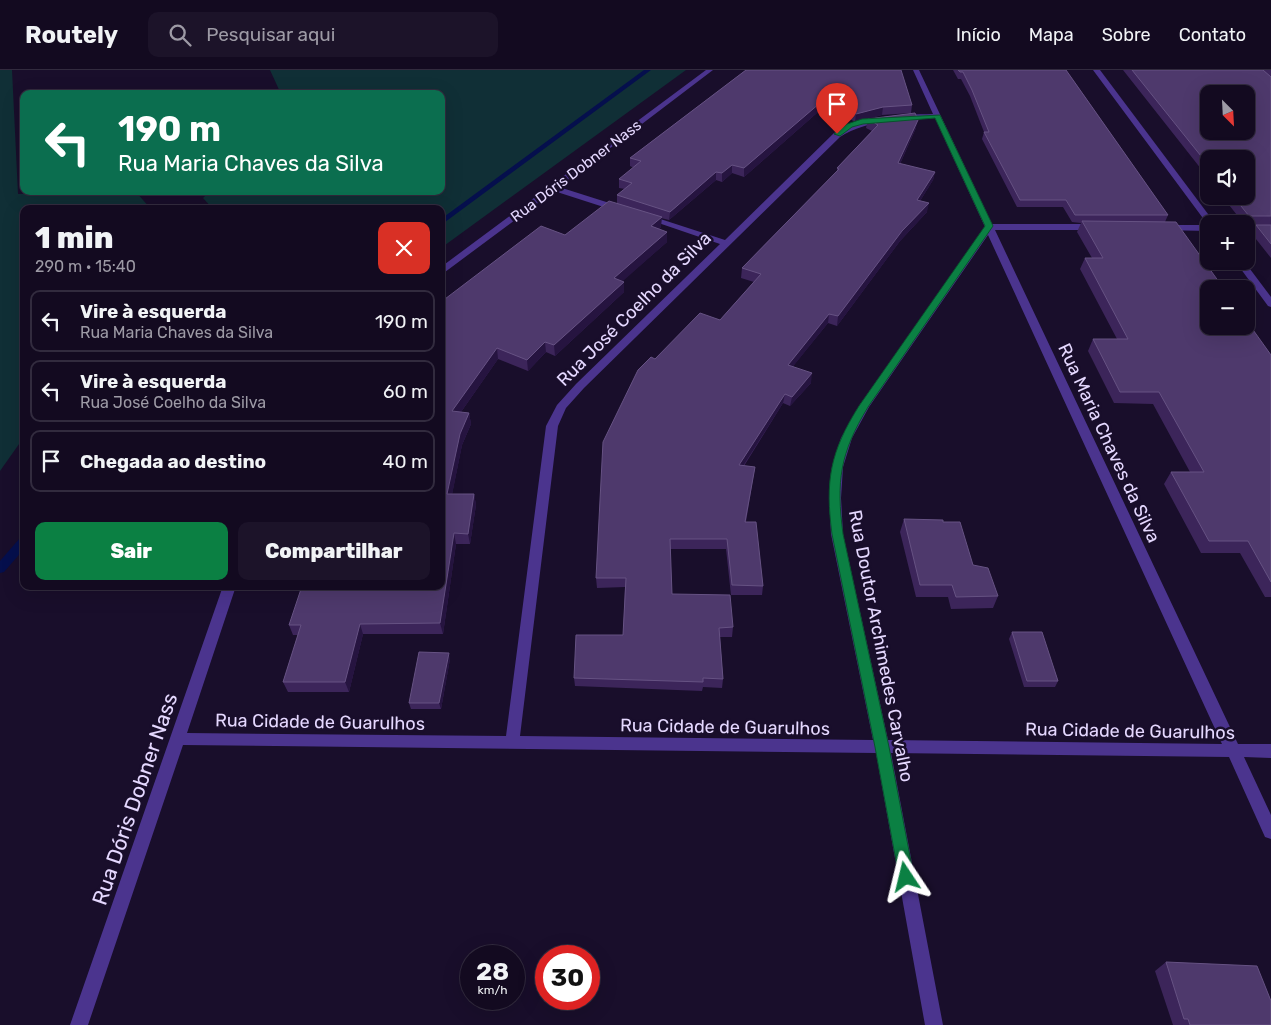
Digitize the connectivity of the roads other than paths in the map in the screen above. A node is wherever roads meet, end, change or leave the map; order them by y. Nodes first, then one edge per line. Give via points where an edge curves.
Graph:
1 (710, 70) edge
2 (916, 70) edge
3 (1096, 70) edge
4 (938, 116) junction
5 (553, 188) junction
6 (1204, 215) edge
7 (989, 226) junction
8 (1109, 228) edge
9 (1159, 228) edge
10 (1200, 228) edge
11 (1255, 229) edge
12 (1271, 229) edge
13 (726, 243) junction
14 (445, 269) edge
15 (1246, 270) edge
16 (1271, 304) edge
17 (229, 590) edge
18 (178, 739) junction
19 (512, 743) junction
20 (882, 747) junction
21 (1233, 750) junction
22 (1271, 751) edge
23 (1271, 832) edge
24 (79, 1025) edge
25 (934, 1025) edge

1 - 5 street, Rua Dóris Dobner Nass
2 - 4 street, Rua Maria Chaves da Silva
3 - 6 street
4 - 7 street, Rua Maria Chaves da Silva
4 - 13 street, Rua José Coelho da Silva via 880,119 850,126 837,134
5 - 13 street
5 - 14 street, Rua Dóris Dobner Nass
7 - 8 street
7 - 20 street, Rua Doutor Archimedes Carvalho via 848,431 834,476 838,534
7 - 21 street, Rua Maria Chaves da Silva
9 - 10 street
11 - 12 street
13 - 19 street, Rua José Coelho da Silva via 580,386 561,407 552,426
15 - 16 street
17 - 18 street, Rua Dóris Dobner Nass
18 - 19 street, Rua Cidade de Guarulhos
18 - 24 street, Rua Dóris Dobner Nass
19 - 20 street, Rua Cidade de Guarulhos
20 - 21 street, Rua Cidade de Guarulhos
20 - 25 street, Rua Doutor Archimedes Carvalho
21 - 22 street, Rua Cidade de Guarulhos
21 - 23 street, Rua Maria Chaves da Silva

